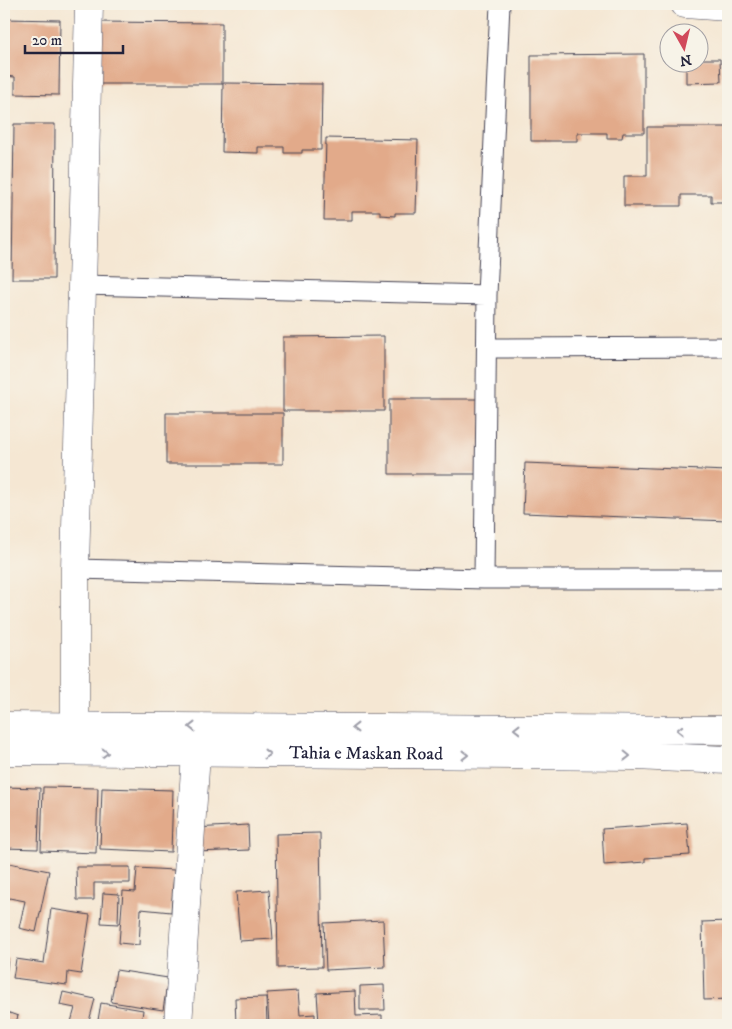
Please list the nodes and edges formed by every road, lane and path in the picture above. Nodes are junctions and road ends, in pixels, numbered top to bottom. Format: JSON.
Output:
{"nodes":[{"id":1,"x":89,"y":4,"type":"edge"},
{"id":2,"x":500,"y":4,"type":"edge"},
{"id":3,"x":685,"y":4,"type":"edge"},
{"id":4,"x":728,"y":6,"type":"edge"},
{"id":5,"x":82,"y":286,"type":"junction"},
{"id":6,"x":487,"y":295,"type":"junction"},
{"id":7,"x":728,"y":347,"type":"edge"},
{"id":8,"x":487,"y":348,"type":"junction"},
{"id":9,"x":75,"y":569,"type":"junction"},
{"id":10,"x":484,"y":579,"type":"junction"},
{"id":11,"x":728,"y":579,"type":"edge"},
{"id":12,"x":4,"y":726,"type":"edge"},
{"id":13,"x":728,"y":730,"type":"edge"},
{"id":14,"x":75,"y":739,"type":"junction"},
{"id":15,"x":4,"y":751,"type":"edge"},
{"id":16,"x":196,"y":754,"type":"junction"},
{"id":17,"x":728,"y":760,"type":"edge"},
{"id":18,"x":178,"y":1025,"type":"edge"}],
"edges":[{"from":1,"to":5,"type":"main road"},
{"from":2,"to":6,"type":"lane"},
{"from":3,"to":4,"type":"main road"},
{"from":5,"to":6,"type":"lane"},
{"from":5,"to":9,"type":"main road"},
{"from":6,"to":8,"type":"lane"},
{"from":7,"to":8,"type":"lane"},
{"from":8,"to":10,"type":"lane"},
{"from":9,"to":10,"type":"lane"},
{"from":9,"to":14,"type":"main road"},
{"from":10,"to":11,"type":"lane"},
{"from":12,"to":14,"type":"main road","name":"Tahia e Maskan Road"},
{"from":13,"to":14,"type":"main road","name":"Tahia e Maskan Road","one_way":true},
{"from":14,"to":15,"type":"main road","name":"Tahia e Maskan Road"},
{"from":14,"to":16,"type":"main road","name":"Tahia e Maskan Road","one_way":true},
{"from":16,"to":17,"type":"main road","name":"Tahia e Maskan Road","one_way":true},
{"from":16,"to":18,"type":"main road"}]}
